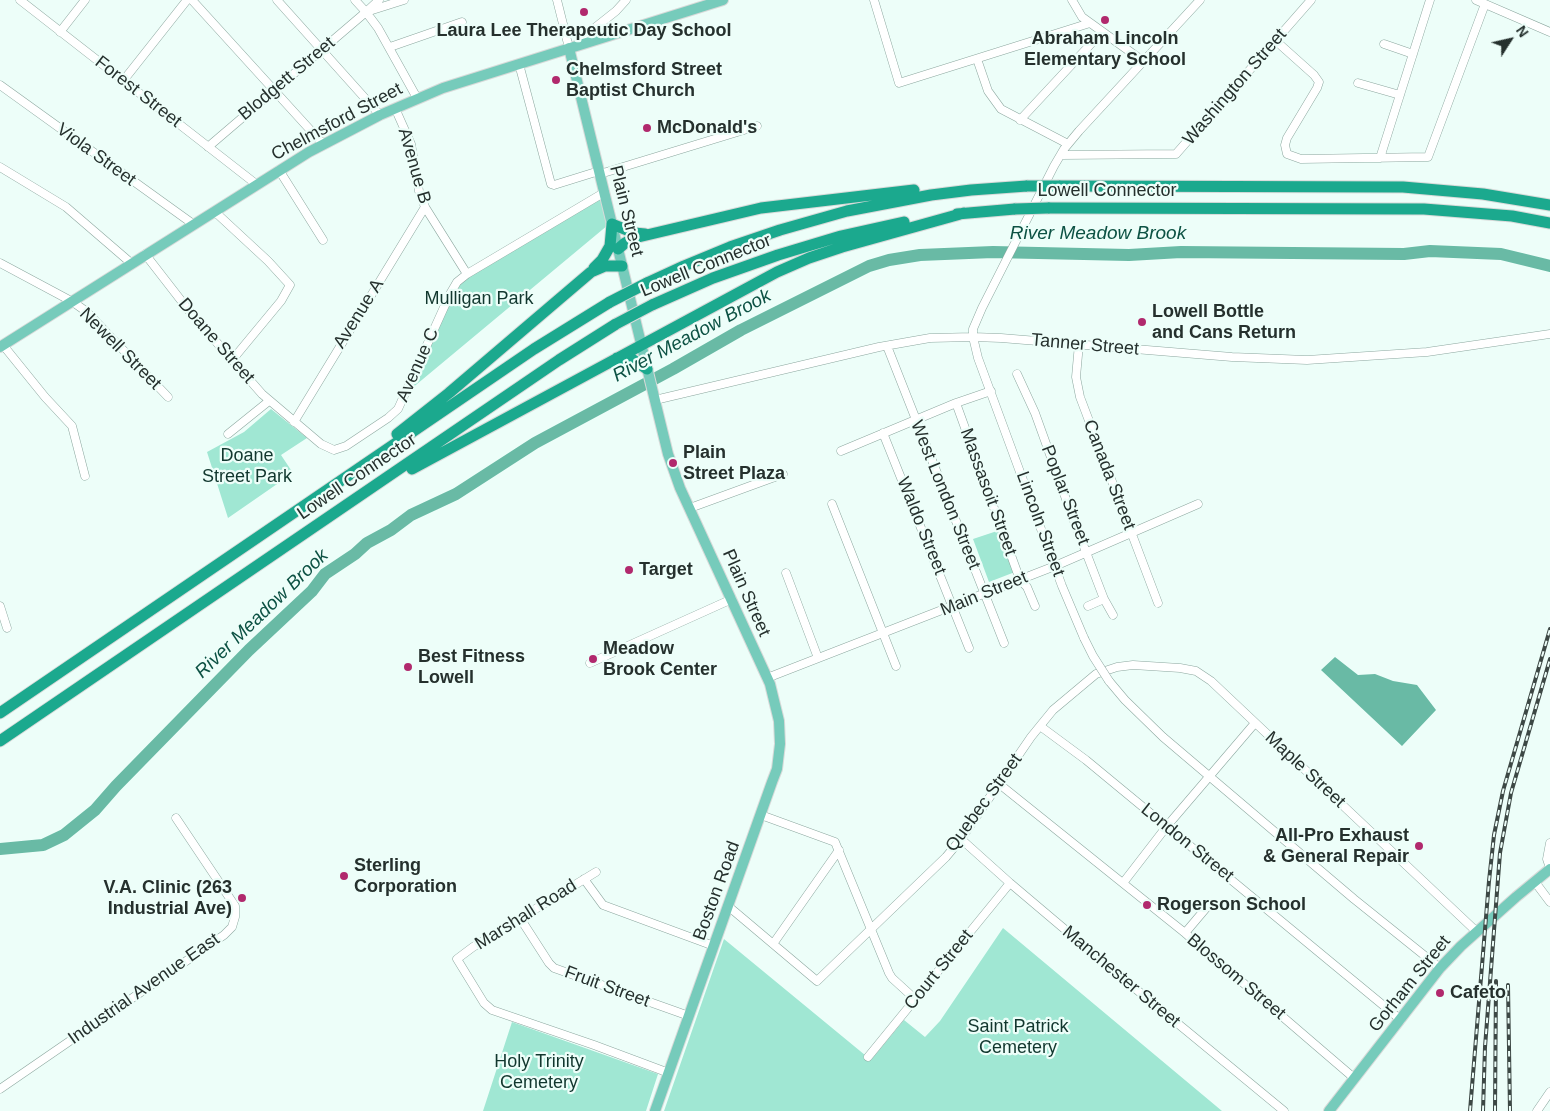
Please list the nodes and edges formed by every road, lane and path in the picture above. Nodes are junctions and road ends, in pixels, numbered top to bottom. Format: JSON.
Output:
{"nodes":[{"id":1,"x":20,"y":0,"type":"edge"},
{"id":2,"x":84,"y":0,"type":"edge"},
{"id":3,"x":187,"y":0,"type":"edge"},
{"id":4,"x":192,"y":0,"type":"edge"},
{"id":5,"x":277,"y":0,"type":"edge"},
{"id":6,"x":355,"y":0,"type":"edge"},
{"id":7,"x":379,"y":0,"type":"edge"},
{"id":8,"x":404,"y":0,"type":"edge"},
{"id":9,"x":557,"y":0,"type":"edge"},
{"id":10,"x":626,"y":0,"type":"edge"},
{"id":11,"x":723,"y":0,"type":"edge"},
{"id":12,"x":874,"y":0,"type":"edge"},
{"id":13,"x":1072,"y":0,"type":"edge"},
{"id":14,"x":1200,"y":0,"type":"edge"},
{"id":15,"x":1311,"y":0,"type":"edge"},
{"id":16,"x":1430,"y":0,"type":"edge"},
{"id":17,"x":1476,"y":0,"type":"edge"},
{"id":18,"x":1485,"y":4,"type":"junction"},
{"id":19,"x":366,"y":12,"type":"junction"},
{"id":20,"x":462,"y":22,"type":"dead end"},
{"id":21,"x":1090,"y":23,"type":"junction"},
{"id":22,"x":60,"y":32,"type":"junction"},
{"id":23,"x":1102,"y":32,"type":"junction"},
{"id":24,"x":1550,"y":32,"type":"edge"},
{"id":25,"x":1276,"y":41,"type":"junction"},
{"id":26,"x":1384,"y":44,"type":"dead end"},
{"id":27,"x":572,"y":47,"type":"junction"},
{"id":28,"x":390,"y":48,"type":"junction"},
{"id":29,"x":322,"y":50,"type":"junction"},
{"id":30,"x":1413,"y":54,"type":"junction"},
{"id":31,"x":978,"y":59,"type":"junction"},
{"id":32,"x":1143,"y":61,"type":"junction"},
{"id":33,"x":519,"y":64,"type":"junction"},
{"id":34,"x":123,"y":81,"type":"junction"},
{"id":35,"x":1358,"y":83,"type":"dead end"},
{"id":36,"x":0,"y":86,"type":"edge"},
{"id":37,"x":274,"y":90,"type":"junction"},
{"id":38,"x":1400,"y":95,"type":"junction"},
{"id":39,"x":417,"y":98,"type":"junction"},
{"id":40,"x":395,"y":108,"type":"junction"},
{"id":41,"x":380,"y":115,"type":"junction"},
{"id":42,"x":1020,"y":120,"type":"junction"},
{"id":43,"x":757,"y":126,"type":"dead end"},
{"id":44,"x":323,"y":144,"type":"junction"},
{"id":45,"x":1068,"y":144,"type":"junction"},
{"id":46,"x":208,"y":147,"type":"junction"},
{"id":47,"x":1060,"y":155,"type":"junction"},
{"id":48,"x":1380,"y":158,"type":"junction"},
{"id":49,"x":0,"y":166,"type":"edge"},
{"id":50,"x":279,"y":170,"type":"junction"},
{"id":51,"x":600,"y":172,"type":"junction"},
{"id":52,"x":256,"y":184,"type":"junction"},
{"id":53,"x":990,"y":188,"type":"junction"},
{"id":54,"x":605,"y":192,"type":"junction"},
{"id":55,"x":1550,"y":205,"type":"edge"},
{"id":56,"x":425,"y":207,"type":"junction"},
{"id":57,"x":214,"y":210,"type":"junction"},
{"id":58,"x":964,"y":213,"type":"junction"},
{"id":59,"x":1550,"y":223,"type":"edge"},
{"id":60,"x":193,"y":224,"type":"junction"},
{"id":61,"x":612,"y":224,"type":"junction"},
{"id":62,"x":649,"y":234,"type":"junction"},
{"id":63,"x":323,"y":240,"type":"dead end"},
{"id":64,"x":618,"y":249,"type":"junction"},
{"id":65,"x":145,"y":254,"type":"junction"},
{"id":66,"x":0,"y":263,"type":"edge"},
{"id":67,"x":131,"y":263,"type":"junction"},
{"id":68,"x":622,"y":266,"type":"junction"},
{"id":69,"x":591,"y":272,"type":"junction"},
{"id":70,"x":467,"y":274,"type":"junction"},
{"id":71,"x":73,"y":302,"type":"junction"},
{"id":72,"x":1550,"y":334,"type":"edge"},
{"id":73,"x":973,"y":337,"type":"junction"},
{"id":74,"x":642,"y":344,"type":"junction"},
{"id":75,"x":1078,"y":344,"type":"junction"},
{"id":76,"x":2,"y":346,"type":"edge"},
{"id":77,"x":888,"y":346,"type":"junction"},
{"id":78,"x":233,"y":359,"type":"junction"},
{"id":79,"x":616,"y":359,"type":"junction"},
{"id":80,"x":647,"y":369,"type":"junction"},
{"id":81,"x":1017,"y":374,"type":"dead end"},
{"id":82,"x":990,"y":391,"type":"junction"},
{"id":83,"x":654,"y":395,"type":"junction"},
{"id":84,"x":168,"y":397,"type":"dead end"},
{"id":85,"x":269,"y":400,"type":"junction"},
{"id":86,"x":956,"y":403,"type":"junction"},
{"id":87,"x":916,"y":420,"type":"junction"},
{"id":88,"x":294,"y":422,"type":"junction"},
{"id":89,"x":883,"y":433,"type":"junction"},
{"id":90,"x":228,"y":434,"type":"dead end"},
{"id":91,"x":840,"y":450,"type":"dead end"},
{"id":92,"x":783,"y":474,"type":"dead end"},
{"id":93,"x":85,"y":476,"type":"dead end"},
{"id":94,"x":346,"y":477,"type":"junction"},
{"id":95,"x":359,"y":497,"type":"junction"},
{"id":96,"x":832,"y":504,"type":"dead end"},
{"id":97,"x":1198,"y":504,"type":"dead end"},
{"id":98,"x":690,"y":508,"type":"junction"},
{"id":99,"x":1132,"y":534,"type":"junction"},
{"id":100,"x":1087,"y":552,"type":"junction"},
{"id":101,"x":1055,"y":566,"type":"junction"},
{"id":102,"x":786,"y":572,"type":"dead end"},
{"id":103,"x":1020,"y":580,"type":"junction"},
{"id":104,"x":984,"y":594,"type":"junction"},
{"id":105,"x":732,"y":600,"type":"junction"},
{"id":106,"x":1104,"y":600,"type":"junction"},
{"id":107,"x":1158,"y":603,"type":"dead end"},
{"id":108,"x":0,"y":606,"type":"edge"},
{"id":109,"x":953,"y":606,"type":"junction"},
{"id":110,"x":1035,"y":606,"type":"dead end"},
{"id":111,"x":1088,"y":606,"type":"dead end"},
{"id":112,"x":1113,"y":616,"type":"dead end"},
{"id":113,"x":7,"y":628,"type":"dead end"},
{"id":114,"x":883,"y":633,"type":"junction"},
{"id":115,"x":1004,"y":643,"type":"dead end"},
{"id":116,"x":969,"y":648,"type":"dead end"},
{"id":117,"x":818,"y":658,"type":"junction"},
{"id":118,"x":590,"y":663,"type":"dead end"},
{"id":119,"x":896,"y":666,"type":"dead end"},
{"id":120,"x":1168,"y":668,"type":"joint"},
{"id":121,"x":767,"y":678,"type":"junction"},
{"id":122,"x":0,"y":713,"type":"edge"},
{"id":123,"x":1254,"y":723,"type":"junction"},
{"id":124,"x":1040,"y":726,"type":"junction"},
{"id":125,"x":0,"y":741,"type":"edge"},
{"id":126,"x":1209,"y":776,"type":"junction"},
{"id":127,"x":998,"y":784,"type":"junction"},
{"id":128,"x":761,"y":815,"type":"junction"},
{"id":129,"x":176,"y":818,"type":"dead end"},
{"id":130,"x":1167,"y":826,"type":"junction"},
{"id":131,"x":961,"y":839,"type":"junction"},
{"id":132,"x":1550,"y":843,"type":"edge"},
{"id":133,"x":839,"y":850,"type":"junction"},
{"id":134,"x":1550,"y":868,"type":"edge"},
{"id":135,"x":596,"y":872,"type":"dead end"},
{"id":136,"x":584,"y":879,"type":"junction"},
{"id":137,"x":1535,"y":882,"type":"junction"},
{"id":138,"x":1123,"y":883,"type":"junction"},
{"id":139,"x":1010,"y":884,"type":"junction"},
{"id":140,"x":1550,"y":902,"type":"edge"},
{"id":141,"x":728,"y":906,"type":"junction"},
{"id":142,"x":1207,"y":907,"type":"dead end"},
{"id":143,"x":520,"y":918,"type":"junction"},
{"id":144,"x":870,"y":928,"type":"junction"},
{"id":145,"x":1477,"y":932,"type":"junction"},
{"id":146,"x":1185,"y":934,"type":"junction"},
{"id":147,"x":773,"y":944,"type":"junction"},
{"id":148,"x":714,"y":946,"type":"junction"},
{"id":149,"x":1440,"y":968,"type":"junction"},
{"id":150,"x":915,"y":999,"type":"junction"},
{"id":151,"x":689,"y":1016,"type":"junction"},
{"id":152,"x":1401,"y":1020,"type":"junction"},
{"id":153,"x":868,"y":1057,"type":"dead end"},
{"id":154,"x":669,"y":1073,"type":"junction"},
{"id":155,"x":1354,"y":1078,"type":"junction"},
{"id":156,"x":0,"y":1088,"type":"edge"},
{"id":157,"x":1550,"y":1092,"type":"edge"},
{"id":158,"x":655,"y":1111,"type":"edge"},
{"id":159,"x":1284,"y":1111,"type":"edge"},
{"id":160,"x":1329,"y":1111,"type":"edge"},
{"id":161,"x":1537,"y":1111,"type":"edge"}],
"edges":[{"from":1,"to":22,"type":"street","name":"Forest Street"},
{"from":2,"to":22,"type":"street"},
{"from":3,"to":34,"type":"street"},
{"from":4,"to":37,"type":"street"},
{"from":5,"to":29,"type":"street"},
{"from":6,"to":19,"type":"street"},
{"from":7,"to":19,"type":"street","name":"Blodgett Street"},
{"from":8,"to":19,"type":"street"},
{"from":9,"to":27,"type":"street","name":"Plain Street"},
{"from":10,"to":27,"type":"street"},
{"from":11,"to":27,"type":"main road","name":"Chelmsford Street"},
{"from":12,"to":31,"type":"street"},
{"from":13,"to":21,"type":"street"},
{"from":14,"to":32,"type":"street"},
{"from":15,"to":25,"type":"street","name":"Washington Street"},
{"from":16,"to":30,"type":"street"},
{"from":17,"to":18,"type":"street"},
{"from":18,"to":24,"type":"street"},
{"from":18,"to":48,"type":"street"},
{"from":19,"to":28,"type":"street"},
{"from":19,"to":29,"type":"street","name":"Blodgett Street"},
{"from":20,"to":28,"type":"street"},
{"from":21,"to":23,"type":"street"},
{"from":21,"to":31,"type":"street"},
{"from":22,"to":34,"type":"street","name":"Forest Street"},
{"from":23,"to":32,"type":"street"},
{"from":23,"to":42,"type":"street"},
{"from":25,"to":47,"type":"street","name":"Washington Street"},
{"from":25,"to":48,"type":"street"},
{"from":26,"to":30,"type":"street"},
{"from":27,"to":33,"type":"main road","name":"Chelmsford Street"},
{"from":27,"to":51,"type":"main road","name":"Plain Street"},
{"from":28,"to":39,"type":"street"},
{"from":29,"to":37,"type":"street","name":"Blodgett Street"},
{"from":29,"to":41,"type":"street"},
{"from":30,"to":38,"type":"street"},
{"from":31,"to":42,"type":"street"},
{"from":32,"to":45,"type":"street"},
{"from":33,"to":39,"type":"main road","name":"Chelmsford Street"},
{"from":33,"to":51,"type":"street"},
{"from":34,"to":46,"type":"street","name":"Forest Street"},
{"from":35,"to":38,"type":"street"},
{"from":36,"to":60,"type":"street","name":"Viola Street"},
{"from":37,"to":44,"type":"street"},
{"from":37,"to":46,"type":"street","name":"Blodgett Street"},
{"from":38,"to":48,"type":"street"},
{"from":39,"to":40,"type":"main road","name":"Chelmsford Street"},
{"from":40,"to":41,"type":"main road","name":"Chelmsford Street"},
{"from":40,"to":56,"type":"street","name":"Avenue B"},
{"from":41,"to":44,"type":"main road","name":"Chelmsford Street"},
{"from":42,"to":45,"type":"street"},
{"from":43,"to":51,"type":"street"},
{"from":44,"to":50,"type":"main road","name":"Chelmsford Street"},
{"from":45,"to":47,"type":"street"},
{"from":46,"to":52,"type":"street","name":"Forest Street"},
{"from":47,"to":73,"type":"street"},
{"from":49,"to":67,"type":"street"},
{"from":50,"to":52,"type":"main road","name":"Chelmsford Street"},
{"from":50,"to":63,"type":"street"},
{"from":51,"to":54,"type":"main road","name":"Plain Street"},
{"from":52,"to":57,"type":"main road","name":"Chelmsford Street"},
{"from":53,"to":55,"type":"highway","name":"Lowell Connector","bridge":true},
{"from":53,"to":62,"type":"highway"},
{"from":53,"to":94,"type":"highway","name":"Lowell Connector","bridge":true},
{"from":54,"to":61,"type":"main road","name":"Plain Street"},
{"from":54,"to":70,"type":"street","name":"Avenue C"},
{"from":56,"to":70,"type":"street","name":"Avenue B"},
{"from":56,"to":88,"type":"street","name":"Avenue A"},
{"from":57,"to":60,"type":"main road","name":"Chelmsford Street"},
{"from":57,"to":78,"type":"street"},
{"from":58,"to":59,"type":"highway","name":"Lowell Connector","bridge":true},
{"from":58,"to":74,"type":"highway"},
{"from":58,"to":95,"type":"highway","name":"Lowell Connector","bridge":true},
{"from":60,"to":65,"type":"main road","name":"Chelmsford Street"},
{"from":61,"to":62,"type":"highway"},
{"from":61,"to":64,"type":"main road","name":"Plain Street"},
{"from":61,"to":69,"type":"highway"},
{"from":62,"to":64,"type":"highway"},
{"from":64,"to":68,"type":"main road","name":"Plain Street"},
{"from":65,"to":67,"type":"main road","name":"Chelmsford Street"},
{"from":65,"to":78,"type":"street","name":"Doane Street"},
{"from":66,"to":71,"type":"street","name":"Newell Street"},
{"from":67,"to":71,"type":"main road","name":"Chelmsford Street"},
{"from":68,"to":69,"type":"highway"},
{"from":68,"to":74,"type":"main road","name":"Plain Street"},
{"from":69,"to":94,"type":"highway"},
{"from":70,"to":88,"type":"street","name":"Avenue C"},
{"from":71,"to":76,"type":"main road","name":"Chelmsford Street"},
{"from":71,"to":84,"type":"street","name":"Newell Street"},
{"from":72,"to":75,"type":"street","name":"Tanner Street"},
{"from":73,"to":75,"type":"street","name":"Tanner Street"},
{"from":73,"to":77,"type":"street","name":"Tanner Street"},
{"from":73,"to":82,"type":"street","name":"Lincoln Street"},
{"from":74,"to":79,"type":"highway"},
{"from":74,"to":80,"type":"main road","name":"Plain Street"},
{"from":75,"to":99,"type":"street","name":"Canada Street"},
{"from":76,"to":93,"type":"street"},
{"from":77,"to":83,"type":"street","name":"Tanner Street"},
{"from":77,"to":87,"type":"street","name":"West London Street"},
{"from":78,"to":85,"type":"street","name":"Doane Street"},
{"from":79,"to":80,"type":"highway"},
{"from":79,"to":95,"type":"highway"},
{"from":80,"to":83,"type":"main road","name":"Plain Street"},
{"from":81,"to":100,"type":"street","name":"Poplar Street"},
{"from":82,"to":86,"type":"street"},
{"from":82,"to":101,"type":"street","name":"Lincoln Street"},
{"from":83,"to":98,"type":"main road","name":"Plain Street"},
{"from":85,"to":88,"type":"street","name":"Doane Street"},
{"from":85,"to":90,"type":"street"},
{"from":86,"to":87,"type":"street"},
{"from":86,"to":103,"type":"street","name":"Massasoit Street"},
{"from":87,"to":89,"type":"street"},
{"from":87,"to":104,"type":"street","name":"West London Street"},
{"from":89,"to":91,"type":"street"},
{"from":89,"to":109,"type":"street","name":"Waldo Street"},
{"from":92,"to":98,"type":"street"},
{"from":94,"to":122,"type":"highway","name":"Lowell Connector"},
{"from":95,"to":125,"type":"highway","name":"Lowell Connector"},
{"from":96,"to":114,"type":"street"},
{"from":97,"to":99,"type":"street","name":"Main Street"},
{"from":98,"to":105,"type":"main road","name":"Plain Street"},
{"from":99,"to":100,"type":"street","name":"Main Street"},
{"from":99,"to":107,"type":"street","name":"Canada Street"},
{"from":100,"to":101,"type":"street","name":"Main Street"},
{"from":100,"to":106,"type":"street","name":"Poplar Street"},
{"from":101,"to":103,"type":"street","name":"Main Street"},
{"from":101,"to":126,"type":"street","name":"Lincoln Street","bridge":true},
{"from":102,"to":117,"type":"street"},
{"from":103,"to":104,"type":"street","name":"Main Street"},
{"from":103,"to":110,"type":"street","name":"Massasoit Street"},
{"from":104,"to":109,"type":"street","name":"Main Street"},
{"from":104,"to":115,"type":"street","name":"West London Street"},
{"from":105,"to":118,"type":"street"},
{"from":105,"to":121,"type":"main road","name":"Plain Street"},
{"from":106,"to":111,"type":"street"},
{"from":106,"to":112,"type":"street","name":"Poplar Street"},
{"from":108,"to":113,"type":"street"},
{"from":109,"to":114,"type":"street","name":"Main Street"},
{"from":109,"to":116,"type":"street","name":"Waldo Street"},
{"from":114,"to":117,"type":"street","name":"Main Street"},
{"from":114,"to":119,"type":"street"},
{"from":117,"to":121,"type":"street","name":"Main Street"},
{"from":120,"to":123,"type":"street","name":"Maple Street"},
{"from":120,"to":124,"type":"street","name":"Quebec Street"},
{"from":121,"to":128,"type":"main road","name":"Boston Road"},
{"from":123,"to":126,"type":"street"},
{"from":123,"to":145,"type":"street","name":"Maple Street"},
{"from":124,"to":127,"type":"street","name":"Quebec Street"},
{"from":124,"to":130,"type":"street","name":"London Street"},
{"from":126,"to":130,"type":"street"},
{"from":126,"to":149,"type":"street","name":"Lincoln Street"},
{"from":127,"to":131,"type":"street","name":"Quebec Street"},
{"from":127,"to":138,"type":"street","name":"Blossom Street"},
{"from":128,"to":133,"type":"street"},
{"from":128,"to":141,"type":"main road","name":"Boston Road"},
{"from":129,"to":156,"type":"street","name":"Industrial Avenue East"},
{"from":130,"to":138,"type":"street"},
{"from":130,"to":152,"type":"street","name":"London Street"},
{"from":131,"to":139,"type":"street","name":"Manchester Street"},
{"from":131,"to":144,"type":"street","name":"Quebec Street"},
{"from":132,"to":134,"type":"street"},
{"from":133,"to":144,"type":"street"},
{"from":133,"to":147,"type":"street"},
{"from":134,"to":137,"type":"main road","name":"Gorham Street"},
{"from":135,"to":136,"type":"street","name":"Marshall Road"},
{"from":136,"to":143,"type":"street","name":"Marshall Road"},
{"from":136,"to":148,"type":"street"},
{"from":137,"to":140,"type":"street"},
{"from":137,"to":145,"type":"main road","name":"Gorham Street"},
{"from":138,"to":146,"type":"street","name":"Blossom Street"},
{"from":139,"to":150,"type":"street","name":"Court Street"},
{"from":139,"to":159,"type":"street","name":"Manchester Street"},
{"from":141,"to":147,"type":"street"},
{"from":141,"to":148,"type":"main road","name":"Boston Road"},
{"from":142,"to":146,"type":"street"},
{"from":143,"to":151,"type":"street","name":"Fruit Street"},
{"from":143,"to":154,"type":"street","name":"Marshall Road"},
{"from":144,"to":147,"type":"street","name":"Quebec Street"},
{"from":144,"to":150,"type":"street"},
{"from":145,"to":149,"type":"main road","name":"Gorham Street"},
{"from":146,"to":155,"type":"street","name":"Blossom Street"},
{"from":148,"to":151,"type":"main road","name":"Boston Road"},
{"from":149,"to":152,"type":"main road","name":"Gorham Street"},
{"from":150,"to":153,"type":"street","name":"Court Street"},
{"from":151,"to":154,"type":"main road","name":"Boston Road"},
{"from":152,"to":155,"type":"main road","name":"Gorham Street"},
{"from":154,"to":158,"type":"main road","name":"Boston Road"},
{"from":155,"to":160,"type":"main road","name":"Gorham Street"},
{"from":157,"to":161,"type":"street"}]}
